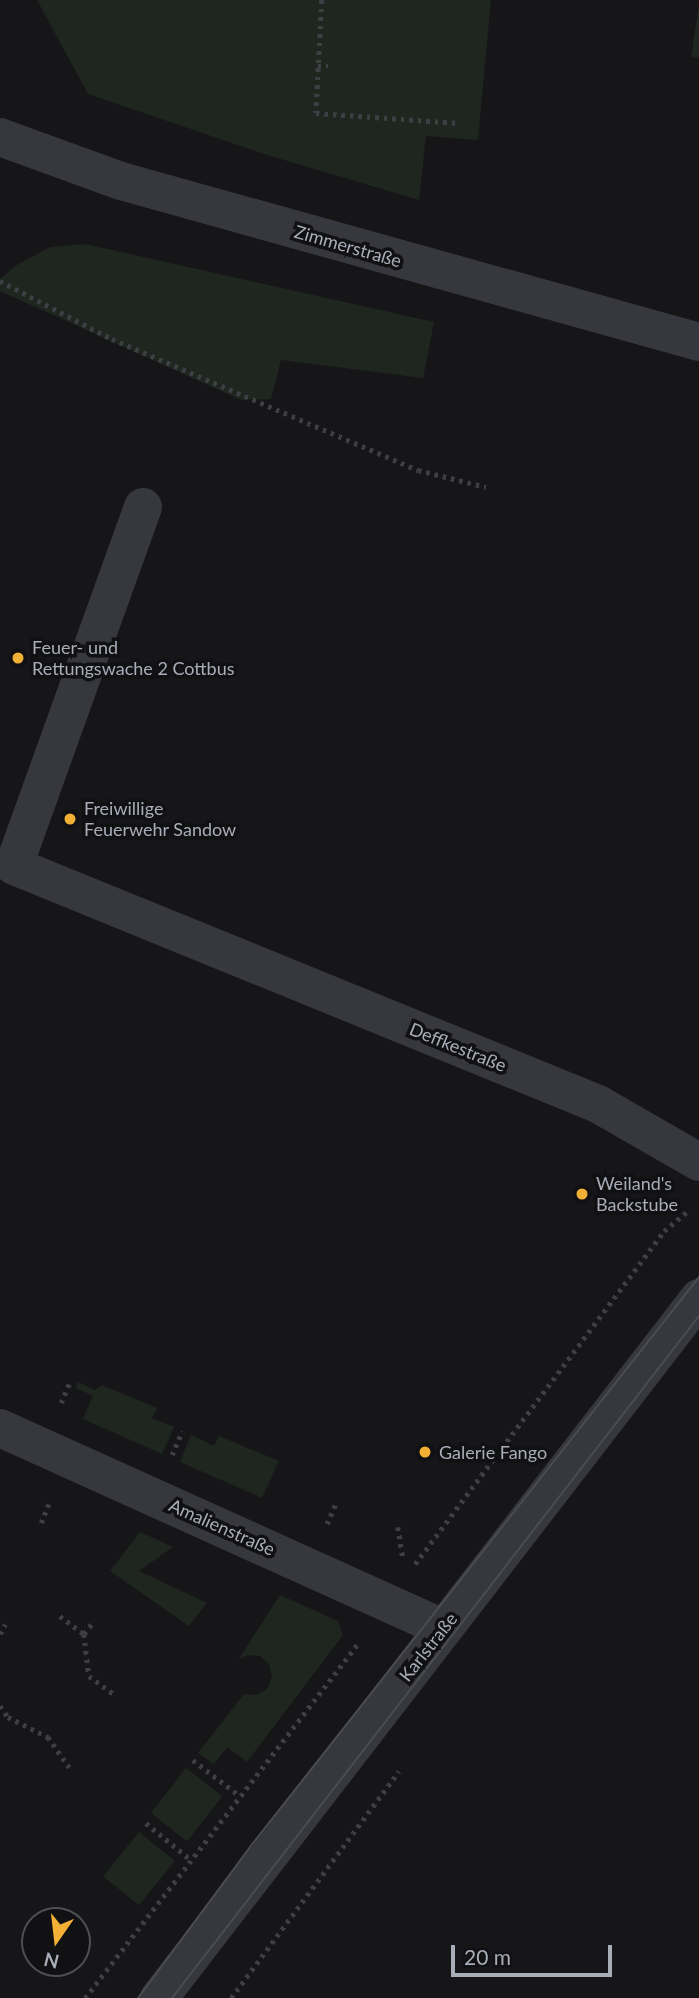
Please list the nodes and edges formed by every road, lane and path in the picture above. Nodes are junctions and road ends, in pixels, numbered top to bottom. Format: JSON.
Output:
{"nodes":[{"id":1,"x":322,"y":0,"type":"edge"},
{"id":2,"x":318,"y":66,"type":"junction"},
{"id":3,"x":328,"y":66,"type":"dead end"},
{"id":4,"x":459,"y":123,"type":"dead end"},
{"id":5,"x":0,"y":137,"type":"edge"},
{"id":6,"x":0,"y":281,"type":"edge"},
{"id":7,"x":699,"y":342,"type":"edge"},
{"id":8,"x":486,"y":487,"type":"dead end"},
{"id":9,"x":143,"y":507,"type":"dead end"},
{"id":10,"x":699,"y":1162,"type":"edge"},
{"id":11,"x":699,"y":1202,"type":"edge"},
{"id":12,"x":699,"y":1298,"type":"edge"},
{"id":13,"x":71,"y":1380,"type":"dead end"},
{"id":14,"x":58,"y":1409,"type":"dead end"},
{"id":15,"x":0,"y":1428,"type":"edge"},
{"id":16,"x":182,"y":1431,"type":"dead end"},
{"id":17,"x":166,"y":1469,"type":"dead end"},
{"id":18,"x":45,"y":1512,"type":"dead end"},
{"id":19,"x":41,"y":1523,"type":"dead end"},
{"id":20,"x":398,"y":1527,"type":"dead end"},
{"id":21,"x":404,"y":1563,"type":"dead end"},
{"id":22,"x":406,"y":1576,"type":"dead end"},
{"id":23,"x":60,"y":1616,"type":"dead end"},
{"id":24,"x":93,"y":1622,"type":"dead end"},
{"id":25,"x":5,"y":1624,"type":"dead end"},
{"id":26,"x":443,"y":1628,"type":"junction"},
{"id":27,"x":0,"y":1634,"type":"edge"},
{"id":28,"x":83,"y":1634,"type":"junction"},
{"id":29,"x":361,"y":1639,"type":"dead end"},
{"id":30,"x":115,"y":1695,"type":"dead end"},
{"id":31,"x":0,"y":1706,"type":"edge"},
{"id":32,"x":193,"y":1760,"type":"dead end"},
{"id":33,"x":69,"y":1768,"type":"dead end"},
{"id":34,"x":240,"y":1796,"type":"junction"},
{"id":35,"x":145,"y":1824,"type":"dead end"},
{"id":36,"x":191,"y":1860,"type":"junction"},
{"id":37,"x":85,"y":1998,"type":"edge"},
{"id":38,"x":159,"y":1998,"type":"edge"}],
"edges":[{"from":1,"to":2,"type":"path"},
{"from":2,"to":3,"type":"path"},
{"from":2,"to":4,"type":"path"},
{"from":5,"to":7,"type":"street","name":"Zimmerstraße"},
{"from":6,"to":8,"type":"path"},
{"from":9,"to":10,"type":"street","name":"Deffkestraße"},
{"from":11,"to":22,"type":"path"},
{"from":12,"to":26,"type":"street","name":"Karlstraße"},
{"from":13,"to":14,"type":"path"},
{"from":15,"to":26,"type":"street","name":"Amalienstraße"},
{"from":16,"to":17,"type":"path"},
{"from":18,"to":19,"type":"path"},
{"from":20,"to":21,"type":"path"},
{"from":23,"to":28,"type":"path"},
{"from":24,"to":28,"type":"path"},
{"from":25,"to":27,"type":"path"},
{"from":26,"to":38,"type":"street","name":"Karlstraße"},
{"from":28,"to":30,"type":"path"},
{"from":29,"to":34,"type":"path"},
{"from":31,"to":33,"type":"path"},
{"from":32,"to":34,"type":"path"},
{"from":34,"to":36,"type":"path"},
{"from":35,"to":36,"type":"path"},
{"from":36,"to":37,"type":"path"}]}
